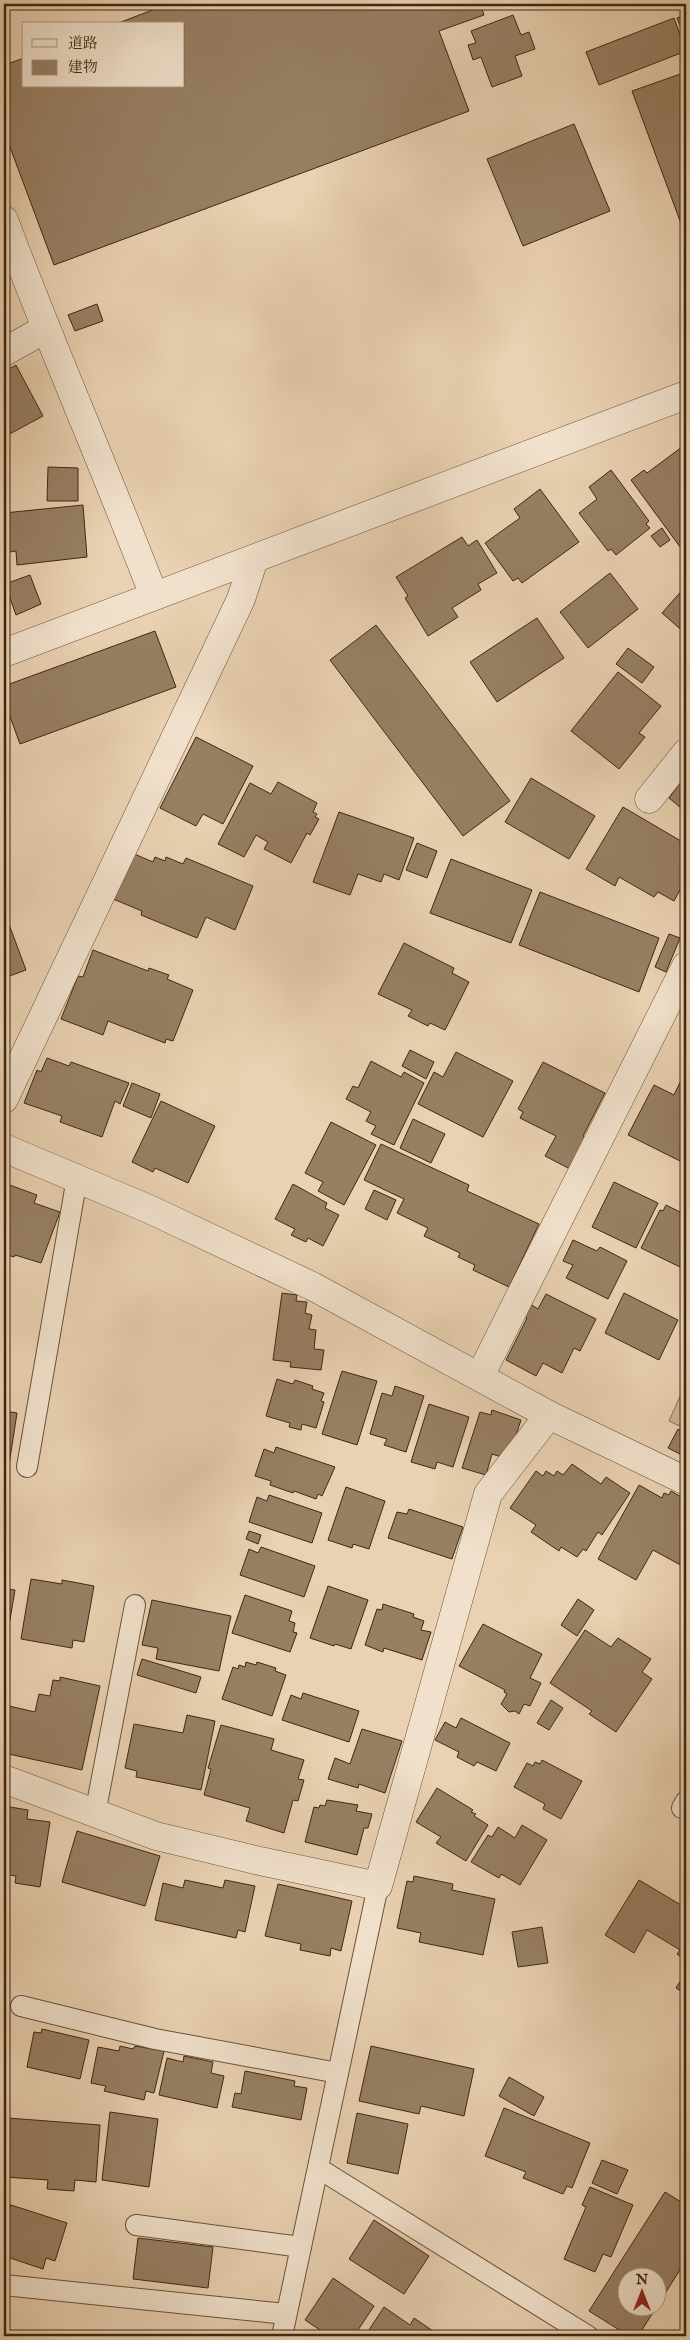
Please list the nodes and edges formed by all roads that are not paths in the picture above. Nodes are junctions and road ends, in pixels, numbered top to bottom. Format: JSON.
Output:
{"nodes":[{"id":1,"x":4,"y":220,"type":"edge"},
{"id":2,"x":45,"y":329,"type":"junction"},
{"id":3,"x":4,"y":352,"type":"edge"},
{"id":4,"x":686,"y":395,"type":"edge"},
{"id":5,"x":254,"y":559,"type":"junction"},
{"id":6,"x":154,"y":596,"type":"junction"},
{"id":7,"x":4,"y":653,"type":"edge"},
{"id":8,"x":686,"y":753,"type":"edge"},
{"id":9,"x":650,"y":799,"type":"dead end"},
{"id":10,"x":686,"y":966,"type":"edge"},
{"id":11,"x":4,"y":1099,"type":"edge"},
{"id":12,"x":4,"y":1148,"type":"edge"},
{"id":13,"x":77,"y":1178,"type":"junction"},
{"id":14,"x":480,"y":1376,"type":"junction"},
{"id":15,"x":549,"y":1415,"type":"junction"},
{"id":16,"x":27,"y":1467,"type":"dead end"},
{"id":17,"x":686,"y":1481,"type":"edge"},
{"id":18,"x":135,"y":1605,"type":"dead end"},
{"id":19,"x":4,"y":1779,"type":"edge"},
{"id":20,"x":95,"y":1814,"type":"junction"},
{"id":21,"x":378,"y":1886,"type":"junction"},
{"id":22,"x":21,"y":2006,"type":"dead end"},
{"id":23,"x":338,"y":2073,"type":"junction"},
{"id":24,"x":318,"y":2168,"type":"junction"},
{"id":25,"x":136,"y":2225,"type":"dead end"},
{"id":26,"x":301,"y":2247,"type":"junction"},
{"id":27,"x":4,"y":2285,"type":"edge"},
{"id":28,"x":286,"y":2314,"type":"junction"},
{"id":29,"x":282,"y":2336,"type":"edge"},
{"id":30,"x":588,"y":2336,"type":"edge"}],
"edges":[{"from":1,"to":2,"type":"street"},
{"from":2,"to":3,"type":"street"},
{"from":2,"to":6,"type":"street"},
{"from":4,"to":5,"type":"street"},
{"from":5,"to":6,"type":"street"},
{"from":5,"to":11,"type":"street"},
{"from":6,"to":7,"type":"street"},
{"from":8,"to":9,"type":"street"},
{"from":10,"to":14,"type":"street"},
{"from":12,"to":13,"type":"street"},
{"from":13,"to":14,"type":"street"},
{"from":13,"to":16,"type":"lane"},
{"from":14,"to":15,"type":"street"},
{"from":15,"to":17,"type":"street"},
{"from":15,"to":21,"type":"street"},
{"from":18,"to":20,"type":"lane"},
{"from":19,"to":20,"type":"street"},
{"from":20,"to":21,"type":"street"},
{"from":21,"to":23,"type":"lane"},
{"from":22,"to":23,"type":"lane"},
{"from":23,"to":24,"type":"lane"},
{"from":24,"to":26,"type":"lane"},
{"from":24,"to":30,"type":"lane"},
{"from":25,"to":26,"type":"lane"},
{"from":26,"to":28,"type":"lane"},
{"from":27,"to":28,"type":"lane"},
{"from":28,"to":29,"type":"lane"}]}
